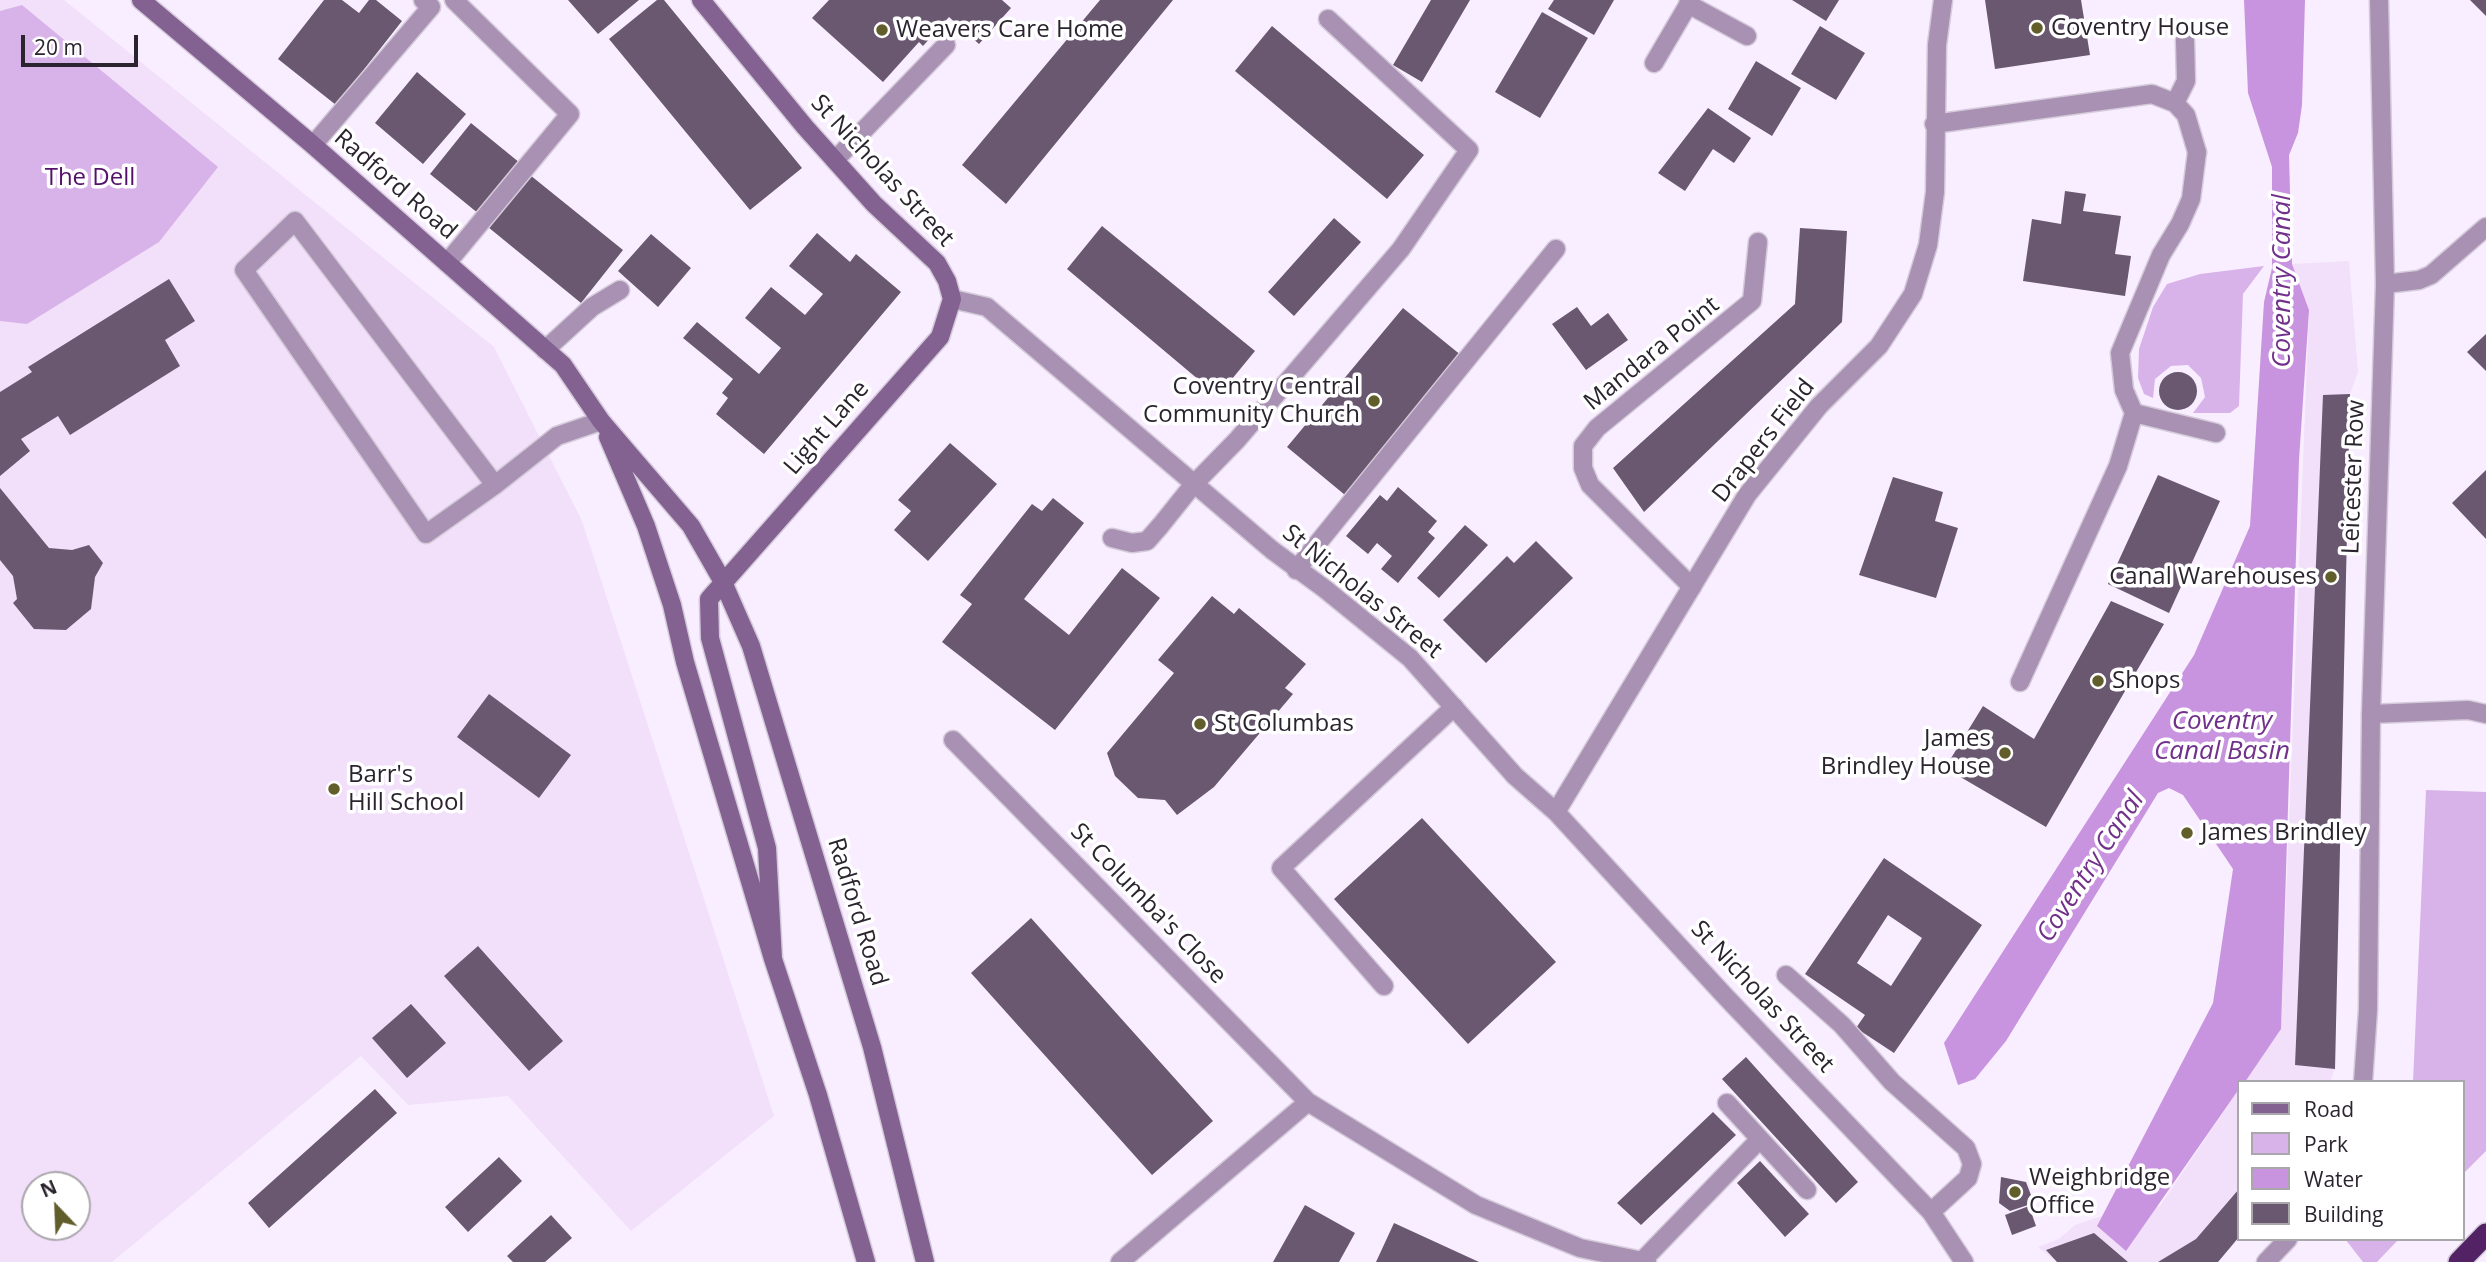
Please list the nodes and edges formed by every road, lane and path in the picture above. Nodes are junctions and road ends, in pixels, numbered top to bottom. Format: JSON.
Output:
{"nodes":[{"id":1,"x":141,"y":0,"type":"edge"},
{"id":2,"x":423,"y":0,"type":"edge"},
{"id":3,"x":454,"y":0,"type":"edge"},
{"id":4,"x":701,"y":0,"type":"edge"},
{"id":5,"x":1943,"y":0,"type":"edge"},
{"id":6,"x":2379,"y":0,"type":"edge"},
{"id":7,"x":1689,"y":2,"type":"edge"},
{"id":8,"x":1328,"y":19,"type":"dead end"},
{"id":9,"x":1746,"y":36,"type":"dead end"},
{"id":10,"x":2185,"y":40,"type":"dead end"},
{"id":11,"x":946,"y":45,"type":"dead end"},
{"id":12,"x":1654,"y":63,"type":"dead end"},
{"id":13,"x":2175,"y":103,"type":"junction"},
{"id":14,"x":1934,"y":124,"type":"junction"},
{"id":15,"x":313,"y":145,"type":"junction"},
{"id":16,"x":835,"y":160,"type":"junction"},
{"id":17,"x":2486,"y":227,"type":"edge"},
{"id":18,"x":1758,"y":242,"type":"dead end"},
{"id":19,"x":1556,"y":249,"type":"dead end"},
{"id":20,"x":447,"y":263,"type":"junction"},
{"id":21,"x":2385,"y":284,"type":"junction"},
{"id":22,"x":620,"y":290,"type":"dead end"},
{"id":23,"x":952,"y":299,"type":"junction"},
{"id":24,"x":545,"y":349,"type":"junction"},
{"id":25,"x":2134,"y":413,"type":"junction"},
{"id":26,"x":601,"y":421,"type":"junction"},
{"id":27,"x":2216,"y":433,"type":"dead end"},
{"id":28,"x":495,"y":485,"type":"junction"},
{"id":29,"x":1193,"y":485,"type":"junction"},
{"id":30,"x":1112,"y":538,"type":"dead end"},
{"id":31,"x":1296,"y":570,"type":"junction"},
{"id":32,"x":723,"y":582,"type":"junction"},
{"id":33,"x":1692,"y":587,"type":"junction"},
{"id":34,"x":2020,"y":682,"type":"dead end"},
{"id":35,"x":1454,"y":707,"type":"junction"},
{"id":36,"x":2371,"y":714,"type":"junction"},
{"id":37,"x":2486,"y":715,"type":"edge"},
{"id":38,"x":953,"y":740,"type":"dead end"},
{"id":39,"x":1556,"y":812,"type":"junction"},
{"id":40,"x":773,"y":960,"type":"junction"},
{"id":41,"x":1786,"y":975,"type":"dead end"},
{"id":42,"x":1384,"y":986,"type":"dead end"},
{"id":43,"x":2363,"y":1080,"type":"edge"},
{"id":44,"x":1308,"y":1102,"type":"junction"},
{"id":45,"x":1727,"y":1103,"type":"dead end"},
{"id":46,"x":1760,"y":1139,"type":"junction"},
{"id":47,"x":1807,"y":1190,"type":"dead end"},
{"id":48,"x":1931,"y":1212,"type":"junction"},
{"id":49,"x":2486,"y":1234,"type":"edge"},
{"id":50,"x":2286,"y":1241,"type":"edge"},
{"id":51,"x":1644,"y":1261,"type":"edge"},
{"id":52,"x":866,"y":1262,"type":"edge"},
{"id":53,"x":925,"y":1262,"type":"edge"},
{"id":54,"x":1120,"y":1262,"type":"edge"},
{"id":55,"x":1964,"y":1262,"type":"edge"},
{"id":56,"x":2266,"y":1262,"type":"edge"},
{"id":57,"x":2459,"y":1262,"type":"edge"}],
"edges":[{"from":1,"to":15,"type":"main road","name":"Radford Road"},
{"from":2,"to":15,"type":"street"},
{"from":3,"to":20,"type":"street"},
{"from":4,"to":16,"type":"main road","name":"St Nicholas Street"},
{"from":5,"to":14,"type":"street","name":"Drapers Field"},
{"from":6,"to":21,"type":"street","name":"Leicester Row"},
{"from":7,"to":9,"type":"street"},
{"from":7,"to":12,"type":"street"},
{"from":8,"to":29,"type":"street"},
{"from":10,"to":13,"type":"street"},
{"from":11,"to":16,"type":"street"},
{"from":13,"to":14,"type":"street"},
{"from":13,"to":25,"type":"street"},
{"from":14,"to":33,"type":"street","name":"Drapers Field"},
{"from":15,"to":20,"type":"main road","name":"Radford Road"},
{"from":16,"to":23,"type":"main road","name":"St Nicholas Street"},
{"from":17,"to":21,"type":"street"},
{"from":18,"to":33,"type":"street","name":"Mandara Point"},
{"from":19,"to":31,"type":"street"},
{"from":20,"to":24,"type":"main road","name":"Radford Road"},
{"from":21,"to":36,"type":"street","name":"Leicester Row"},
{"from":22,"to":24,"type":"street"},
{"from":23,"to":29,"type":"street","name":"St Nicholas Street"},
{"from":23,"to":32,"type":"main road","name":"Light Lane"},
{"from":24,"to":26,"type":"main road","name":"Radford Road"},
{"from":25,"to":27,"type":"street"},
{"from":25,"to":34,"type":"street"},
{"from":26,"to":28,"type":"street"},
{"from":26,"to":32,"type":"main road","name":"Radford Road"},
{"from":26,"to":40,"type":"main road","name":"Radford Road"},
{"from":28,"to":28,"type":"street"},
{"from":29,"to":30,"type":"street"},
{"from":29,"to":31,"type":"street","name":"St Nicholas Street"},
{"from":31,"to":35,"type":"street","name":"St Nicholas Street"},
{"from":32,"to":40,"type":"main road","name":"Radford Road"},
{"from":32,"to":53,"type":"main road","name":"Radford Road"},
{"from":33,"to":39,"type":"street","name":"Drapers Field"},
{"from":35,"to":39,"type":"street","name":"St Nicholas Street"},
{"from":35,"to":42,"type":"street"},
{"from":36,"to":37,"type":"street"},
{"from":36,"to":43,"type":"street","name":"Leicester Row"},
{"from":38,"to":44,"type":"street","name":"St Columba's Close"},
{"from":39,"to":48,"type":"street","name":"St Nicholas Street"},
{"from":40,"to":52,"type":"main road","name":"Radford Road"},
{"from":41,"to":48,"type":"street"},
{"from":44,"to":51,"type":"street","name":"St Columba's Close"},
{"from":44,"to":54,"type":"street"},
{"from":45,"to":46,"type":"street"},
{"from":46,"to":47,"type":"street"},
{"from":46,"to":51,"type":"street"},
{"from":48,"to":55,"type":"street","name":"St Nicholas Street"},
{"from":49,"to":57,"type":"highway"},
{"from":50,"to":56,"type":"street"}]}
